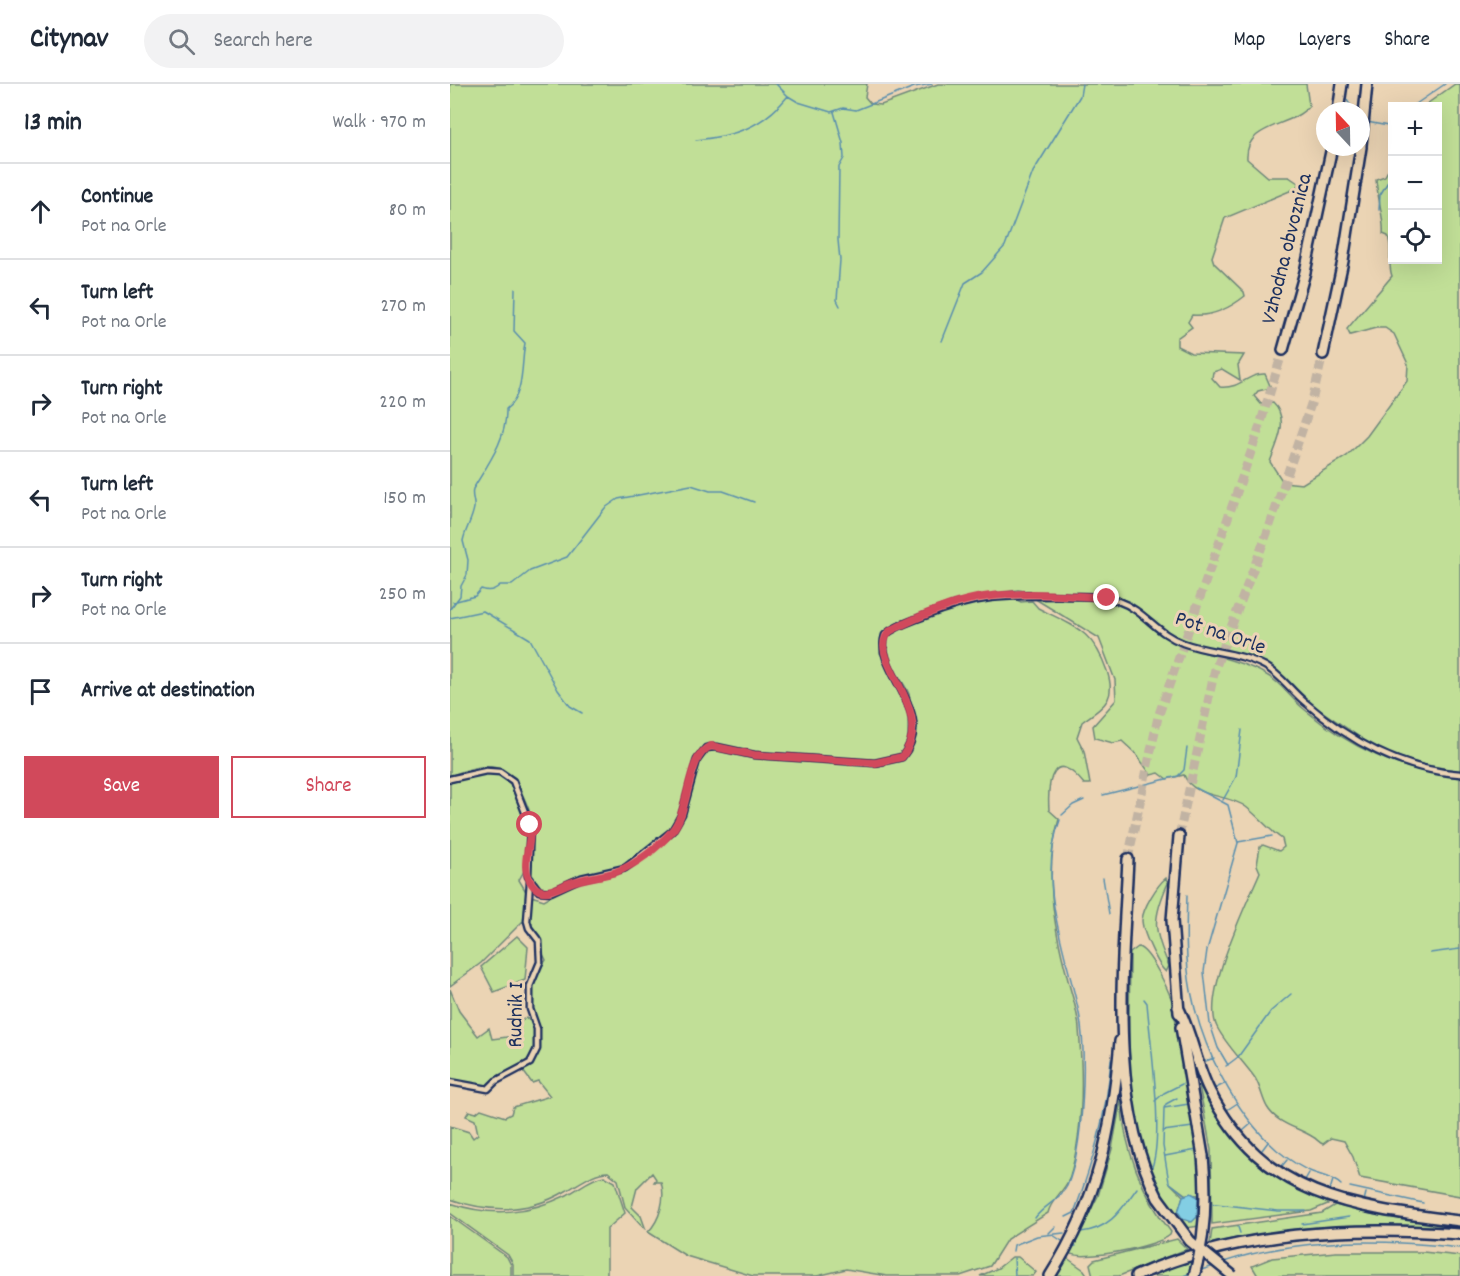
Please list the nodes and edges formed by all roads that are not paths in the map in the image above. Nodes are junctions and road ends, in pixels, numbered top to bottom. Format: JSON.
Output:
{"nodes":[{"id":1,"x":1342,"y":84,"type":"edge"},
{"id":2,"x":1367,"y":84,"type":"edge"},
{"id":3,"x":1339,"y":102,"type":"edge"},
{"id":4,"x":1365,"y":102,"type":"edge"},
{"id":5,"x":1330,"y":156,"type":"edge"},
{"id":6,"x":1360,"y":156,"type":"edge"},
{"id":7,"x":1283,"y":350,"type":"tunnel mouth"},
{"id":8,"x":1323,"y":354,"type":"tunnel mouth"},
{"id":9,"x":1460,"y":774,"type":"edge"},
{"id":10,"x":450,"y":779,"type":"edge"},
{"id":11,"x":1179,"y":836,"type":"tunnel mouth"},
{"id":12,"x":1128,"y":859,"type":"tunnel mouth"},
{"id":13,"x":530,"y":882,"type":"junction"},
{"id":14,"x":1178,"y":1007,"type":"junction"},
{"id":15,"x":1123,"y":1018,"type":"junction"},
{"id":16,"x":450,"y":1082,"type":"edge"},
{"id":17,"x":1460,"y":1221,"type":"edge"},
{"id":18,"x":1460,"y":1234,"type":"edge"},
{"id":19,"x":1050,"y":1276,"type":"edge"},
{"id":20,"x":1136,"y":1276,"type":"edge"},
{"id":21,"x":1194,"y":1276,"type":"edge"},
{"id":22,"x":1233,"y":1276,"type":"edge"}],
"edges":[{"from":1,"to":3,"type":"highway"},
{"from":2,"to":4,"type":"highway"},
{"from":5,"to":7,"type":"highway","name":"Vzhodna obvoznica"},
{"from":6,"to":8,"type":"highway"},
{"from":9,"to":13,"type":"street","name":"Pot na Orle"},
{"from":10,"to":13,"type":"street"},
{"from":11,"to":14,"type":"highway"},
{"from":12,"to":15,"type":"highway"},
{"from":13,"to":16,"type":"street","name":"Rudnik I"},
{"from":14,"to":17,"type":"highway"},
{"from":14,"to":21,"type":"highway","bridge":true},
{"from":15,"to":19,"type":"highway"},
{"from":15,"to":22,"type":"highway","bridge":true},
{"from":18,"to":20,"type":"highway"}]}
